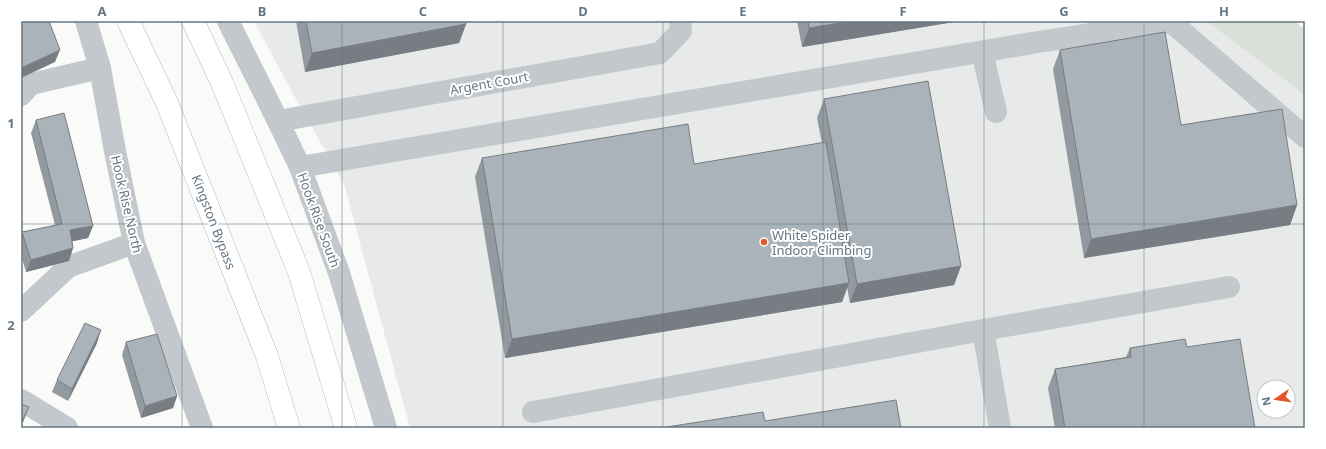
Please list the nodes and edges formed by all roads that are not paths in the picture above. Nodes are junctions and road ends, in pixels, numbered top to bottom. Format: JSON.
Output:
{"nodes":[{"id":1,"x":86,"y":21,"type":"edge"},
{"id":2,"x":128,"y":21,"type":"edge"},
{"id":3,"x":193,"y":21,"type":"edge"},
{"id":4,"x":228,"y":21,"type":"edge"},
{"id":5,"x":680,"y":21,"type":"edge"},
{"id":6,"x":982,"y":52,"type":"junction"},
{"id":7,"x":100,"y":68,"type":"junction"},
{"id":8,"x":21,"y":94,"type":"edge"},
{"id":9,"x":996,"y":112,"type":"dead end"},
{"id":10,"x":278,"y":120,"type":"junction"},
{"id":11,"x":1305,"y":137,"type":"edge"},
{"id":12,"x":300,"y":167,"type":"junction"},
{"id":13,"x":134,"y":243,"type":"junction"},
{"id":14,"x":1229,"y":287,"type":"dead end"},
{"id":15,"x":21,"y":311,"type":"edge"},
{"id":16,"x":983,"y":330,"type":"junction"},
{"id":17,"x":21,"y":400,"type":"edge"},
{"id":18,"x":533,"y":412,"type":"dead end"},
{"id":19,"x":67,"y":428,"type":"edge"},
{"id":20,"x":202,"y":428,"type":"edge"},
{"id":21,"x":289,"y":428,"type":"edge"},
{"id":22,"x":346,"y":428,"type":"edge"},
{"id":23,"x":386,"y":428,"type":"edge"},
{"id":24,"x":1000,"y":428,"type":"edge"}],
"edges":[{"from":1,"to":7,"type":"street","name":"Hook Rise North"},
{"from":2,"to":21,"type":"highway","name":"Kingston Bypass"},
{"from":3,"to":22,"type":"highway"},
{"from":4,"to":10,"type":"street","name":"Hook Rise South"},
{"from":5,"to":10,"type":"street","name":"Argent Court"},
{"from":6,"to":9,"type":"street"},
{"from":6,"to":11,"type":"street"},
{"from":6,"to":12,"type":"street"},
{"from":7,"to":8,"type":"street"},
{"from":7,"to":13,"type":"street","name":"Hook Rise North"},
{"from":10,"to":12,"type":"street","name":"Hook Rise South"},
{"from":12,"to":23,"type":"street","name":"Hook Rise South"},
{"from":13,"to":15,"type":"street"},
{"from":13,"to":20,"type":"street","name":"Hook Rise North"},
{"from":14,"to":16,"type":"street"},
{"from":16,"to":18,"type":"street"},
{"from":16,"to":24,"type":"street"},
{"from":17,"to":19,"type":"street"}]}
